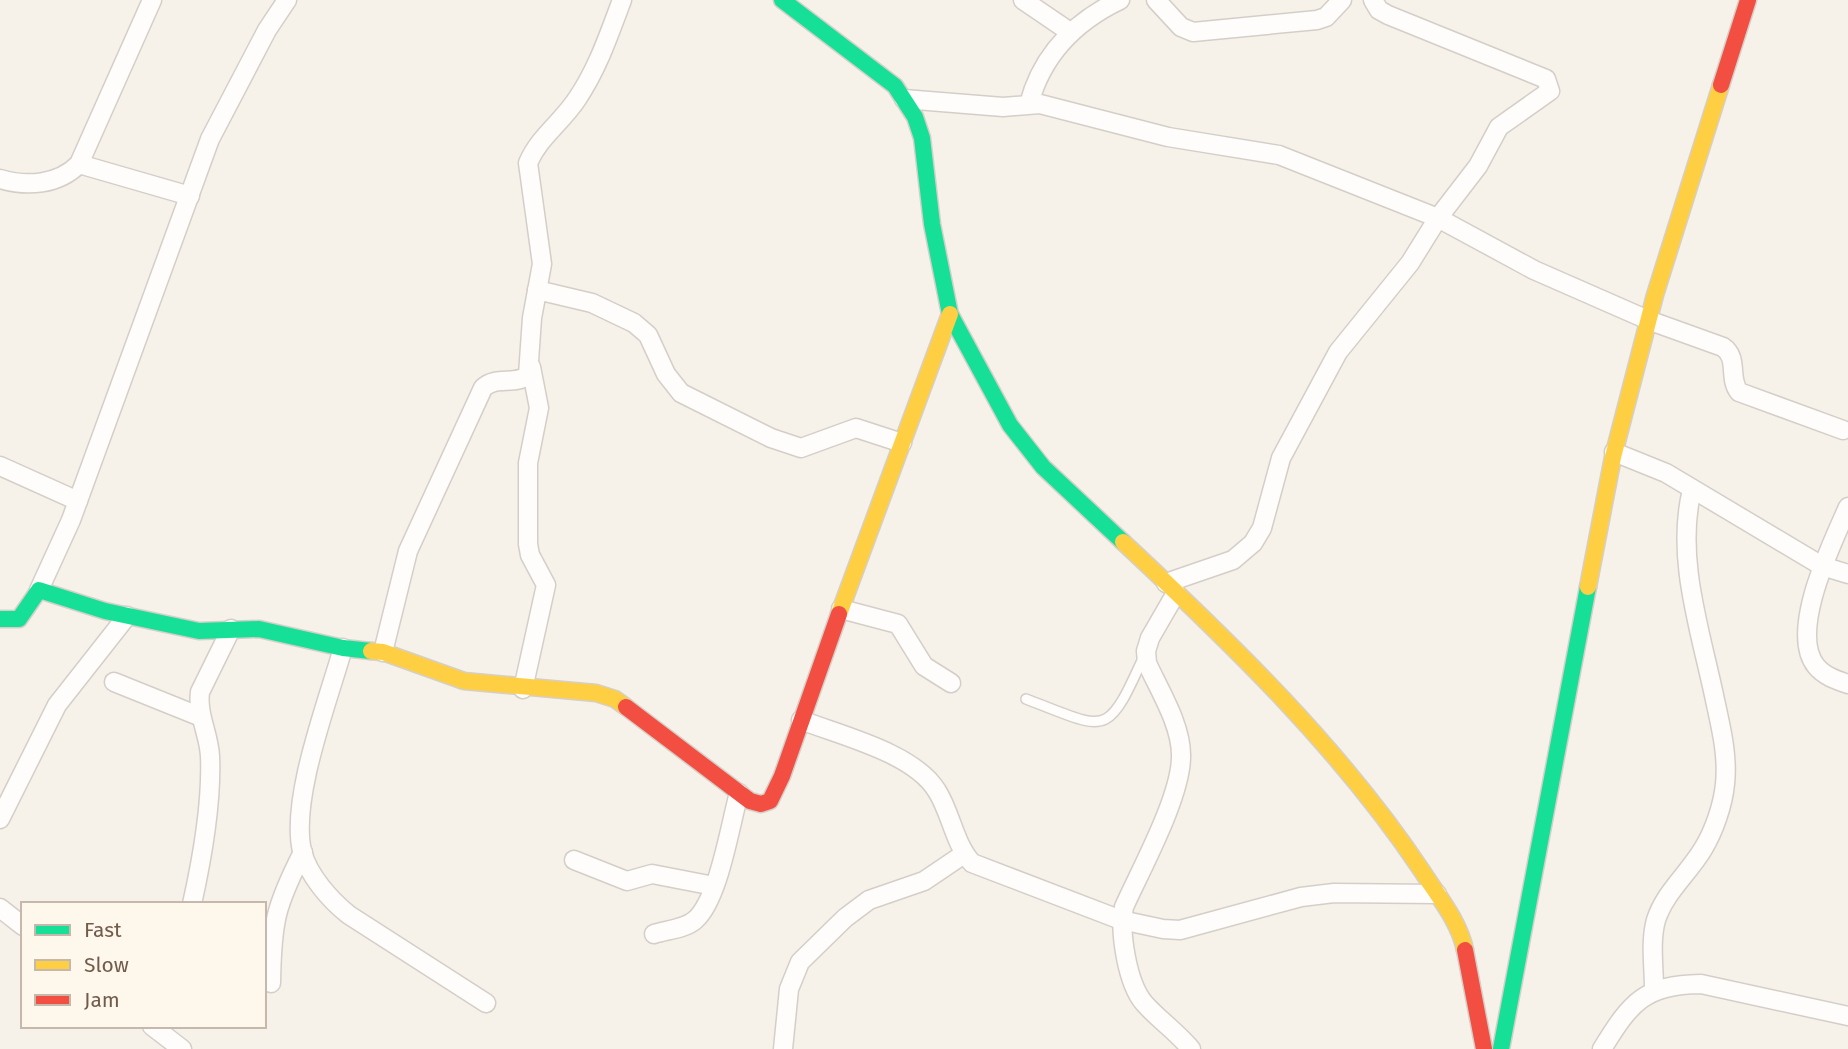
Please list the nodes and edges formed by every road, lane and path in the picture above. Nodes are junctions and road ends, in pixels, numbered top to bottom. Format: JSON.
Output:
{"nodes":[{"id":1,"x":152,"y":0,"type":"edge"},
{"id":2,"x":287,"y":0,"type":"edge"},
{"id":3,"x":622,"y":0,"type":"edge"},
{"id":4,"x":782,"y":0,"type":"edge"},
{"id":5,"x":1023,"y":0,"type":"edge"},
{"id":6,"x":1120,"y":0,"type":"edge"},
{"id":7,"x":1156,"y":0,"type":"edge"},
{"id":8,"x":1342,"y":0,"type":"edge"},
{"id":9,"x":1373,"y":0,"type":"edge"},
{"id":10,"x":1748,"y":0,"type":"edge"},
{"id":11,"x":1070,"y":32,"type":"junction"},
{"id":12,"x":904,"y":99,"type":"junction"},
{"id":13,"x":1029,"y":104,"type":"junction"},
{"id":14,"x":79,"y":164,"type":"junction"},
{"id":15,"x":0,"y":179,"type":"edge"},
{"id":16,"x":190,"y":196,"type":"junction"},
{"id":17,"x":1438,"y":218,"type":"junction"},
{"id":18,"x":537,"y":290,"type":"junction"},
{"id":19,"x":950,"y":314,"type":"junction"},
{"id":20,"x":1648,"y":320,"type":"junction"},
{"id":21,"x":531,"y":367,"type":"junction"},
{"id":22,"x":1843,"y":430,"type":"dead end"},
{"id":23,"x":902,"y":443,"type":"junction"},
{"id":24,"x":1614,"y":452,"type":"junction"},
{"id":25,"x":0,"y":466,"type":"edge"},
{"id":26,"x":1692,"y":490,"type":"junction"},
{"id":27,"x":78,"y":501,"type":"junction"},
{"id":28,"x":1848,"y":508,"type":"edge"},
{"id":29,"x":1822,"y":566,"type":"junction"},
{"id":30,"x":1848,"y":574,"type":"edge"},
{"id":31,"x":1171,"y":588,"type":"junction"},
{"id":32,"x":39,"y":590,"type":"junction"},
{"id":33,"x":841,"y":609,"type":"junction"},
{"id":34,"x":127,"y":616,"type":"junction"},
{"id":35,"x":0,"y":620,"type":"edge"},
{"id":36,"x":231,"y":629,"type":"junction"},
{"id":37,"x":343,"y":648,"type":"junction"},
{"id":38,"x":1146,"y":651,"type":"junction"},
{"id":39,"x":383,"y":652,"type":"junction"},
{"id":40,"x":114,"y":682,"type":"dead end"},
{"id":41,"x":951,"y":683,"type":"dead end"},
{"id":42,"x":1848,"y":684,"type":"edge"},
{"id":43,"x":523,"y":689,"type":"junction"},
{"id":44,"x":1026,"y":699,"type":"dead end"},
{"id":45,"x":201,"y":717,"type":"junction"},
{"id":46,"x":801,"y":720,"type":"junction"},
{"id":47,"x":739,"y":793,"type":"junction"},
{"id":48,"x":0,"y":819,"type":"edge"},
{"id":49,"x":303,"y":852,"type":"junction"},
{"id":50,"x":964,"y":854,"type":"junction"},
{"id":51,"x":574,"y":860,"type":"dead end"},
{"id":52,"x":714,"y":886,"type":"junction"},
{"id":53,"x":1437,"y":894,"type":"junction"},
{"id":54,"x":192,"y":902,"type":"edge"},
{"id":55,"x":0,"y":908,"type":"edge"},
{"id":56,"x":1121,"y":920,"type":"junction"},
{"id":57,"x":21,"y":924,"type":"edge"},
{"id":58,"x":654,"y":934,"type":"dead end"},
{"id":59,"x":271,"y":983,"type":"dead end"},
{"id":60,"x":1654,"y":989,"type":"junction"},
{"id":61,"x":486,"y":1003,"type":"dead end"},
{"id":62,"x":1848,"y":1016,"type":"edge"},
{"id":63,"x":155,"y":1028,"type":"edge"},
{"id":64,"x":182,"y":1049,"type":"edge"},
{"id":65,"x":783,"y":1049,"type":"edge"},
{"id":66,"x":1191,"y":1049,"type":"edge"},
{"id":67,"x":1484,"y":1049,"type":"edge"},
{"id":68,"x":1501,"y":1049,"type":"edge"},
{"id":69,"x":1602,"y":1049,"type":"edge"}],
"edges":[{"from":1,"to":14,"type":"street"},
{"from":2,"to":16,"type":"street"},
{"from":3,"to":18,"type":"street"},
{"from":4,"to":12,"type":"street"},
{"from":5,"to":11,"type":"street"},
{"from":6,"to":11,"type":"street"},
{"from":7,"to":8,"type":"street"},
{"from":9,"to":17,"type":"street"},
{"from":10,"to":20,"type":"street"},
{"from":11,"to":13,"type":"street"},
{"from":12,"to":13,"type":"street"},
{"from":12,"to":19,"type":"street"},
{"from":13,"to":17,"type":"street"},
{"from":14,"to":15,"type":"street"},
{"from":14,"to":16,"type":"street"},
{"from":16,"to":27,"type":"street"},
{"from":17,"to":20,"type":"street"},
{"from":17,"to":31,"type":"street"},
{"from":18,"to":21,"type":"street"},
{"from":18,"to":23,"type":"street"},
{"from":19,"to":23,"type":"street"},
{"from":19,"to":31,"type":"street"},
{"from":20,"to":22,"type":"street"},
{"from":20,"to":24,"type":"street"},
{"from":21,"to":39,"type":"street"},
{"from":21,"to":43,"type":"street"},
{"from":23,"to":33,"type":"street"},
{"from":24,"to":26,"type":"street"},
{"from":24,"to":68,"type":"street"},
{"from":25,"to":27,"type":"street"},
{"from":26,"to":29,"type":"street"},
{"from":26,"to":60,"type":"street"},
{"from":27,"to":32,"type":"street"},
{"from":28,"to":29,"type":"street"},
{"from":29,"to":30,"type":"street"},
{"from":29,"to":42,"type":"street"},
{"from":31,"to":38,"type":"street"},
{"from":31,"to":53,"type":"street"},
{"from":32,"to":34,"type":"street"},
{"from":32,"to":35,"type":"street"},
{"from":33,"to":41,"type":"street"},
{"from":33,"to":46,"type":"street"},
{"from":34,"to":36,"type":"street"},
{"from":34,"to":48,"type":"street"},
{"from":36,"to":37,"type":"street"},
{"from":36,"to":45,"type":"street"},
{"from":37,"to":39,"type":"street"},
{"from":37,"to":49,"type":"street"},
{"from":38,"to":44,"type":"lane"},
{"from":38,"to":56,"type":"street"},
{"from":39,"to":43,"type":"street"},
{"from":40,"to":45,"type":"street"},
{"from":43,"to":47,"type":"street"},
{"from":45,"to":54,"type":"street"},
{"from":46,"to":47,"type":"street"},
{"from":46,"to":50,"type":"street"},
{"from":47,"to":52,"type":"street"},
{"from":49,"to":59,"type":"street"},
{"from":49,"to":61,"type":"street"},
{"from":50,"to":56,"type":"street"},
{"from":50,"to":65,"type":"street"},
{"from":51,"to":52,"type":"street"},
{"from":52,"to":58,"type":"street"},
{"from":53,"to":56,"type":"street"},
{"from":53,"to":67,"type":"street"},
{"from":55,"to":57,"type":"street"},
{"from":56,"to":66,"type":"street"},
{"from":60,"to":62,"type":"street"},
{"from":60,"to":69,"type":"street"},
{"from":63,"to":64,"type":"street"}]}
